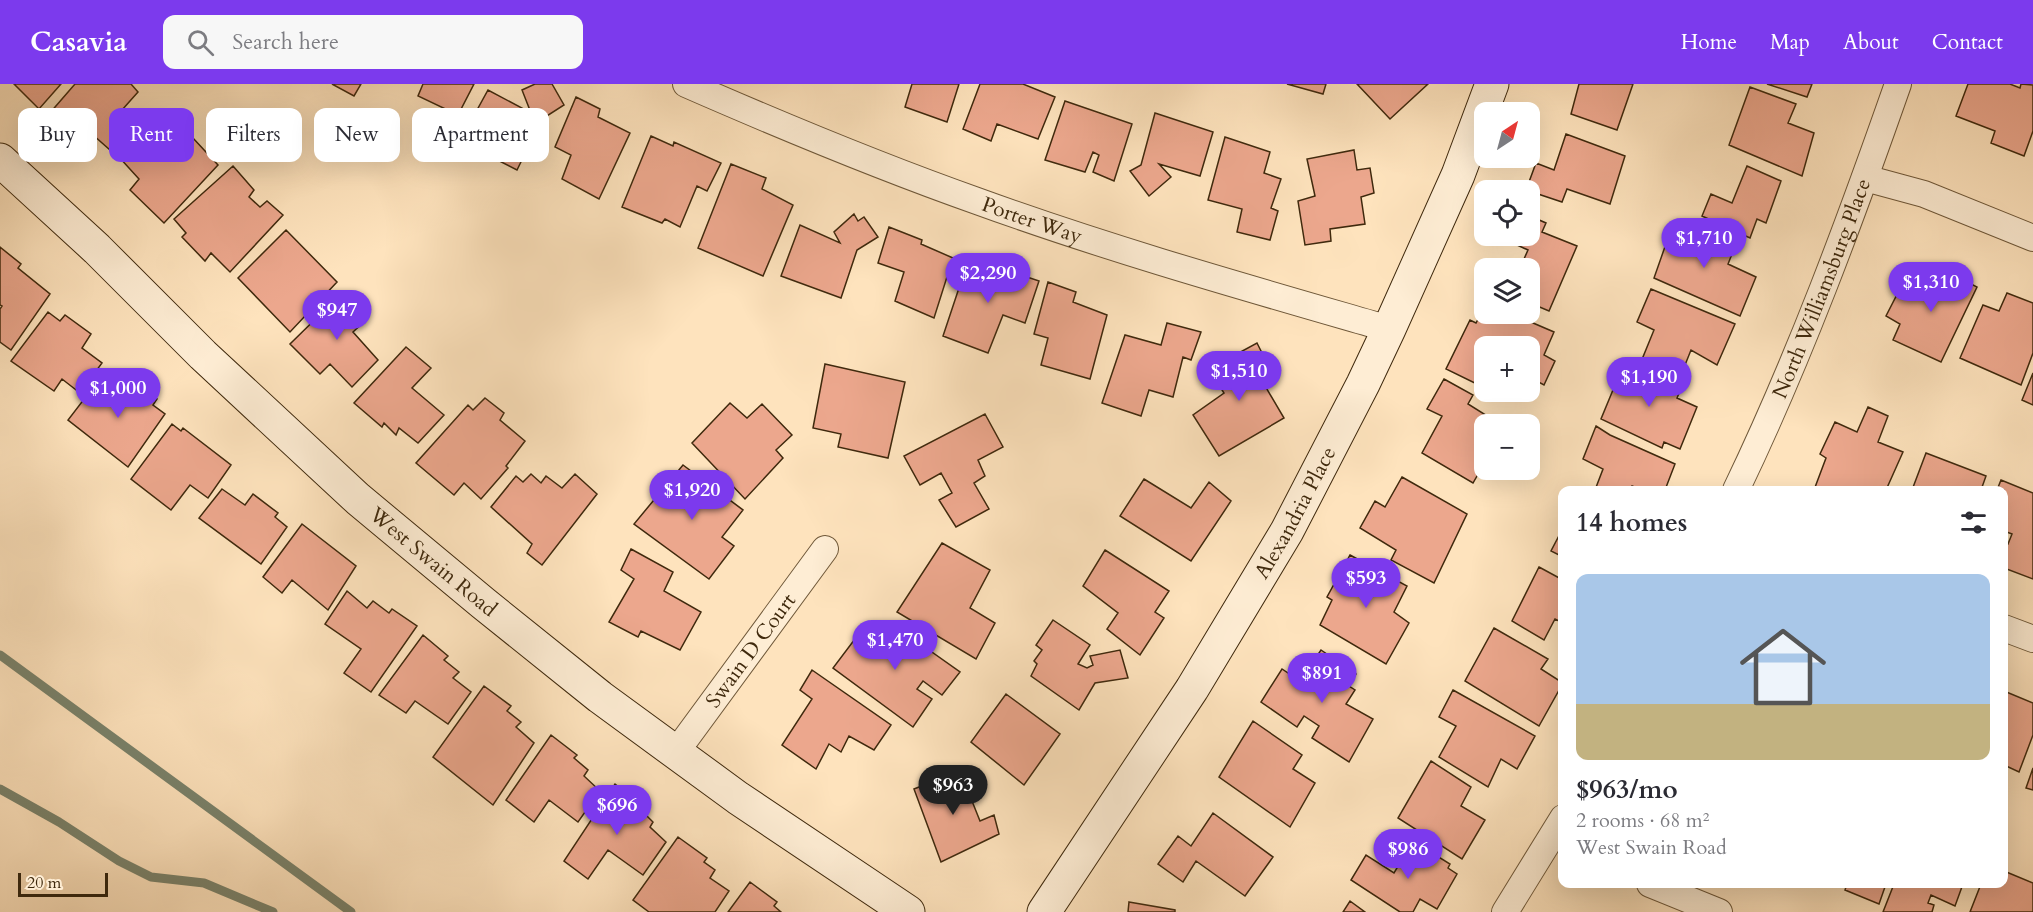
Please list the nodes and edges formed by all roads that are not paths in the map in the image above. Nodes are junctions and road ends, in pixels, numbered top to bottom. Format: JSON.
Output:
{"nodes":[{"id":1,"x":686,"y":84,"type":"edge"},
{"id":2,"x":1492,"y":84,"type":"edge"},
{"id":3,"x":1898,"y":84,"type":"edge"},
{"id":4,"x":0,"y":160,"type":"edge"},
{"id":5,"x":1865,"y":178,"type":"junction"},
{"id":6,"x":2033,"y":238,"type":"edge"},
{"id":7,"x":1389,"y":329,"type":"junction"},
{"id":8,"x":1738,"y":486,"type":"edge"},
{"id":9,"x":825,"y":549,"type":"dead end"},
{"id":10,"x":2008,"y":630,"type":"edge"},
{"id":11,"x":2033,"y":639,"type":"edge"},
{"id":12,"x":676,"y":752,"type":"junction"},
{"id":13,"x":1557,"y":843,"type":"edge"},
{"id":14,"x":1660,"y":888,"type":"edge"},
{"id":15,"x":908,"y":912,"type":"edge"},
{"id":16,"x":1044,"y":912,"type":"edge"},
{"id":17,"x":1505,"y":912,"type":"edge"},
{"id":18,"x":1719,"y":912,"type":"edge"}],
"edges":[{"from":1,"to":7,"type":"street","name":"Porter Way"},
{"from":2,"to":7,"type":"street","name":"Alexandria Place"},
{"from":3,"to":5,"type":"street","name":"North Williamsburg Place"},
{"from":4,"to":12,"type":"street","name":"West Swain Road"},
{"from":5,"to":6,"type":"street"},
{"from":5,"to":8,"type":"street","name":"North Williamsburg Place"},
{"from":7,"to":16,"type":"street","name":"Alexandria Place"},
{"from":9,"to":12,"type":"street","name":"Swain D Court"},
{"from":10,"to":11,"type":"street"},
{"from":12,"to":15,"type":"street","name":"West Swain Road"},
{"from":13,"to":17,"type":"street"},
{"from":14,"to":18,"type":"street"}]}
